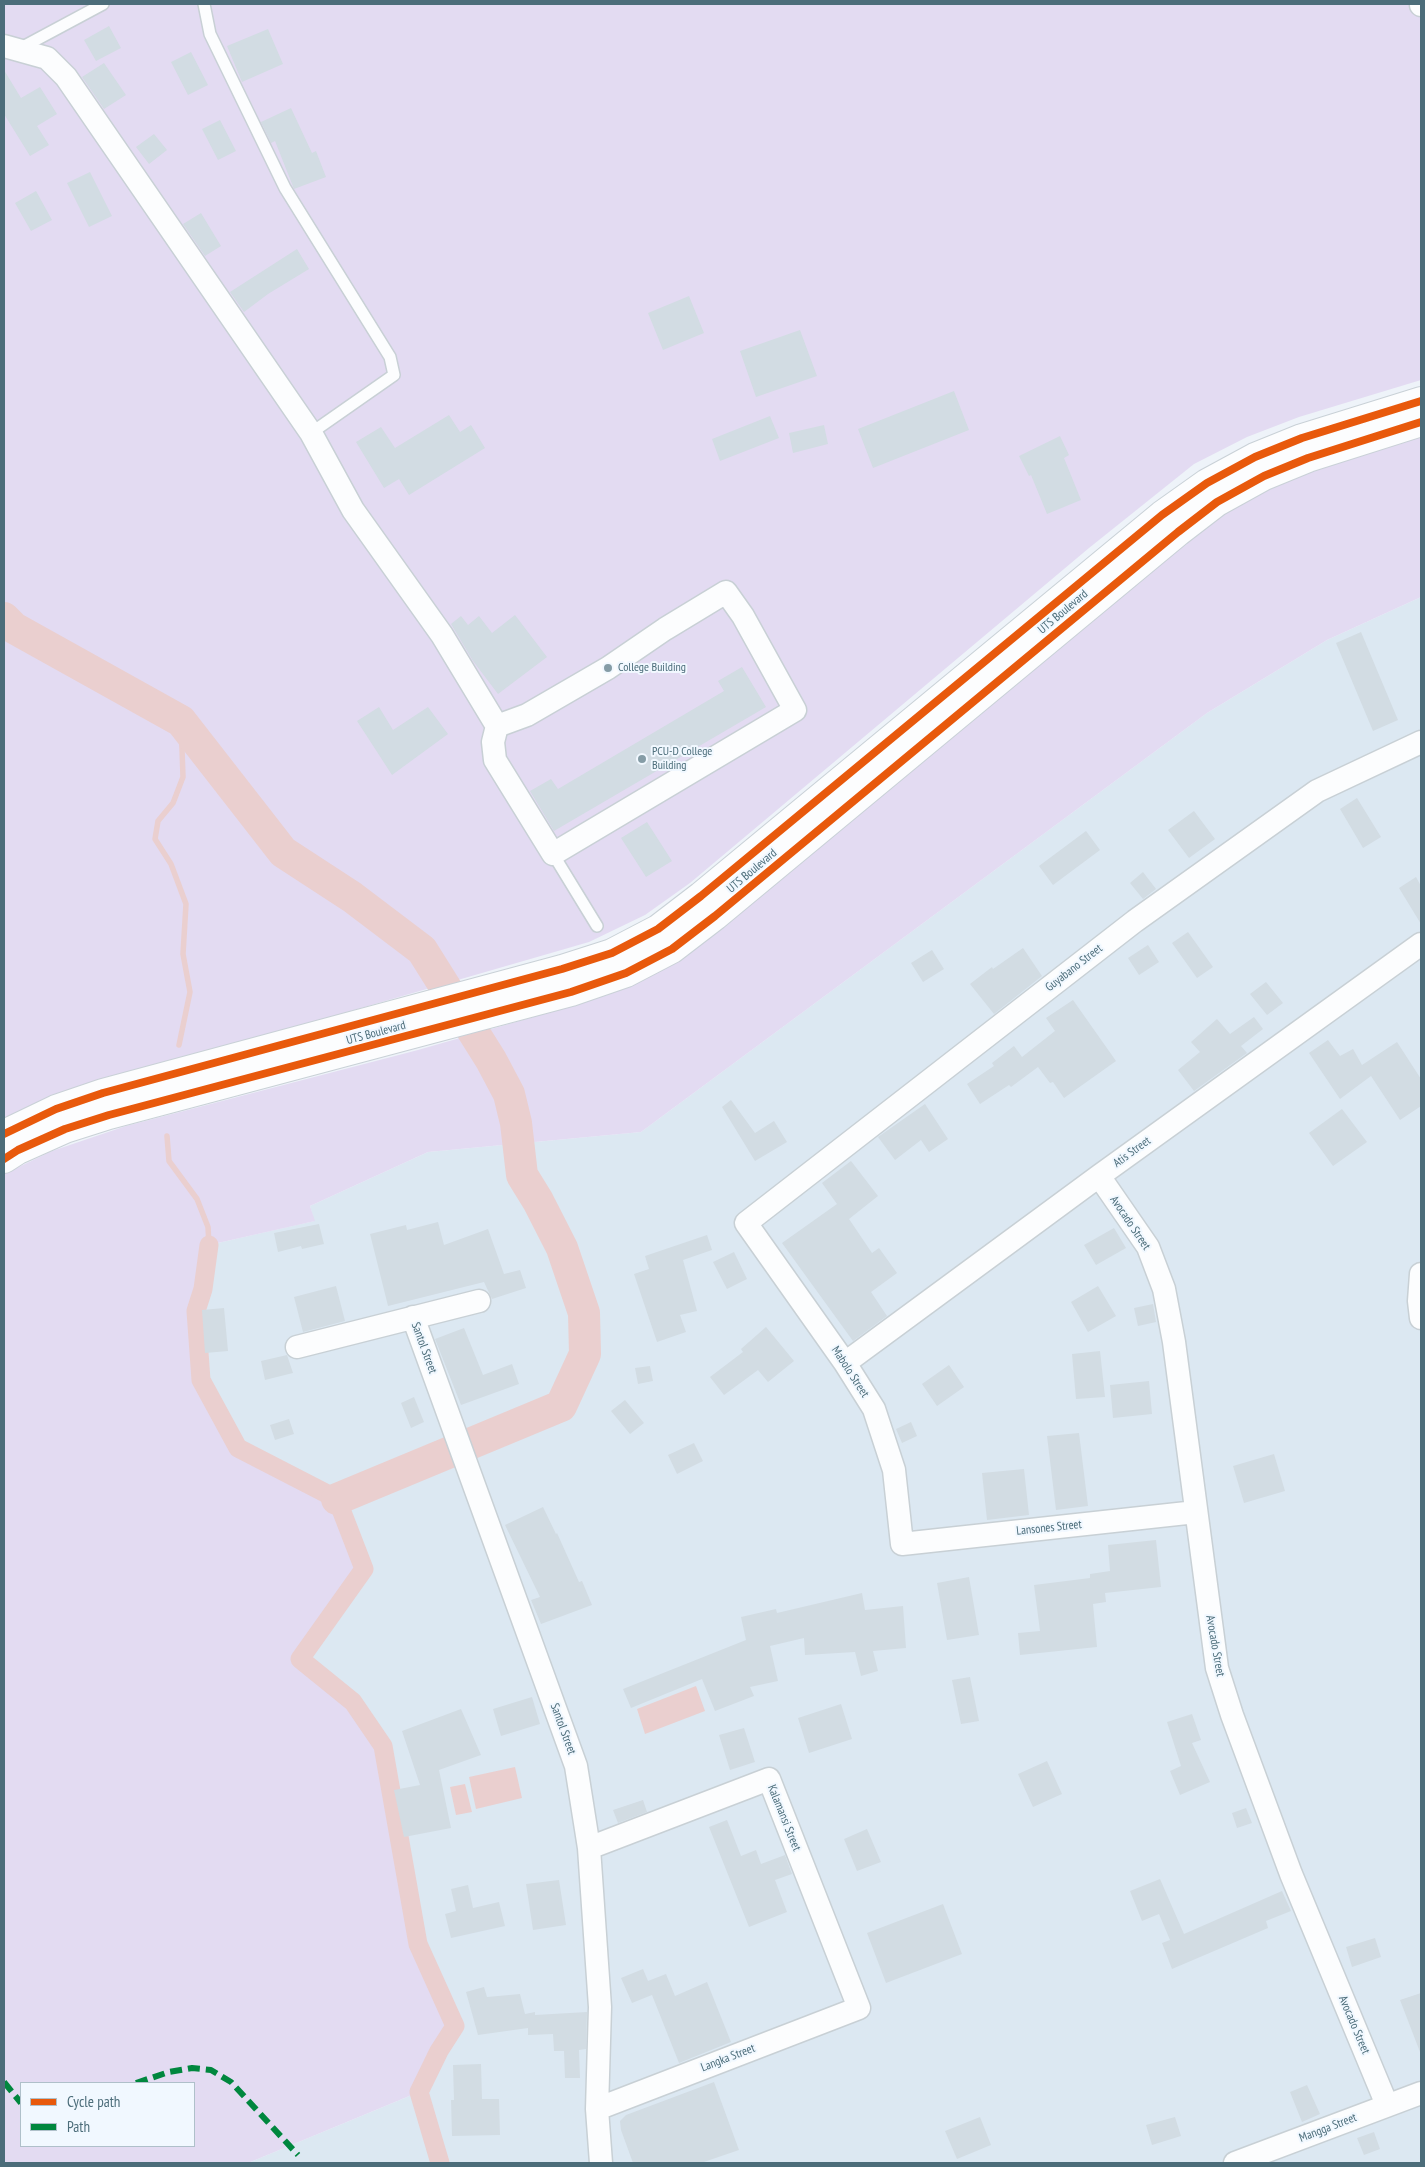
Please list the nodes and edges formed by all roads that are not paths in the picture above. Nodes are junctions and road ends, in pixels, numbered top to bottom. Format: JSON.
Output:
{"nodes":[{"id":1,"x":103,"y":4,"type":"edge"},
{"id":2,"x":204,"y":4,"type":"edge"},
{"id":3,"x":11,"y":47,"type":"edge"},
{"id":4,"x":1421,"y":401,"type":"edge"},
{"id":5,"x":1421,"y":422,"type":"edge"},
{"id":6,"x":311,"y":433,"type":"junction"},
{"id":7,"x":497,"y":726,"type":"junction"},
{"id":8,"x":1421,"y":742,"type":"edge"},
{"id":9,"x":553,"y":854,"type":"junction"},
{"id":10,"x":597,"y":926,"type":"dead end"},
{"id":11,"x":1421,"y":944,"type":"edge"},
{"id":12,"x":489,"y":1001,"type":"junction"},
{"id":13,"x":410,"y":1023,"type":"junction"},
{"id":14,"x":4,"y":1134,"type":"edge"},
{"id":15,"x":4,"y":1159,"type":"edge"},
{"id":16,"x":1099,"y":1176,"type":"junction"},
{"id":17,"x":746,"y":1223,"type":"joint"},
{"id":18,"x":1421,"y":1274,"type":"edge"},
{"id":19,"x":479,"y":1301,"type":"dead end"},
{"id":20,"x":413,"y":1317,"type":"junction"},
{"id":21,"x":1421,"y":1318,"type":"edge"},
{"id":22,"x":297,"y":1347,"type":"dead end"},
{"id":23,"x":845,"y":1363,"type":"junction"},
{"id":24,"x":1196,"y":1512,"type":"junction"},
{"id":25,"x":902,"y":1544,"type":"joint"},
{"id":26,"x":589,"y":1848,"type":"junction"},
{"id":27,"x":859,"y":2008,"type":"joint"},
{"id":28,"x":1421,"y":2093,"type":"edge"},
{"id":29,"x":1387,"y":2105,"type":"junction"},
{"id":30,"x":597,"y":2108,"type":"junction"},
{"id":31,"x":601,"y":2163,"type":"edge"},
{"id":32,"x":1235,"y":2163,"type":"edge"}],
"edges":[{"from":1,"to":3,"type":"lane"},
{"from":2,"to":6,"type":"lane"},
{"from":3,"to":6,"type":"street"},
{"from":4,"to":12,"type":"main road","name":"UTS Boulevard"},
{"from":5,"to":12,"type":"main road","name":"UTS Boulevard"},
{"from":6,"to":7,"type":"street"},
{"from":7,"to":9,"type":"street"},
{"from":7,"to":9,"type":"street"},
{"from":8,"to":17,"type":"street","name":"Guyabano Street"},
{"from":9,"to":10,"type":"lane"},
{"from":11,"to":16,"type":"street","name":"Atis Street"},
{"from":12,"to":13,"type":"main road","name":"UTS Boulevard"},
{"from":13,"to":14,"type":"main road","name":"UTS Boulevard"},
{"from":13,"to":15,"type":"main road","name":"UTS Boulevard"},
{"from":16,"to":23,"type":"street","name":"Atis Street"},
{"from":16,"to":24,"type":"street","name":"Avocado Street"},
{"from":17,"to":23,"type":"street","name":"Mabolo Street"},
{"from":18,"to":21,"type":"street"},
{"from":19,"to":20,"type":"street","name":"Santol Street"},
{"from":20,"to":22,"type":"street","name":"Santol Street"},
{"from":20,"to":26,"type":"street","name":"Santol Street"},
{"from":23,"to":25,"type":"street","name":"Mabolo Street"},
{"from":24,"to":25,"type":"street","name":"Lansones Street"},
{"from":24,"to":29,"type":"street","name":"Avocado Street"},
{"from":26,"to":27,"type":"street","name":"Kalamansi Street"},
{"from":26,"to":30,"type":"street","name":"Santol Street"},
{"from":27,"to":30,"type":"street","name":"Langka Street"},
{"from":28,"to":29,"type":"street","name":"Mangga Street"},
{"from":29,"to":32,"type":"street","name":"Mangga Street"},
{"from":30,"to":31,"type":"street","name":"Santol Street"}]}
